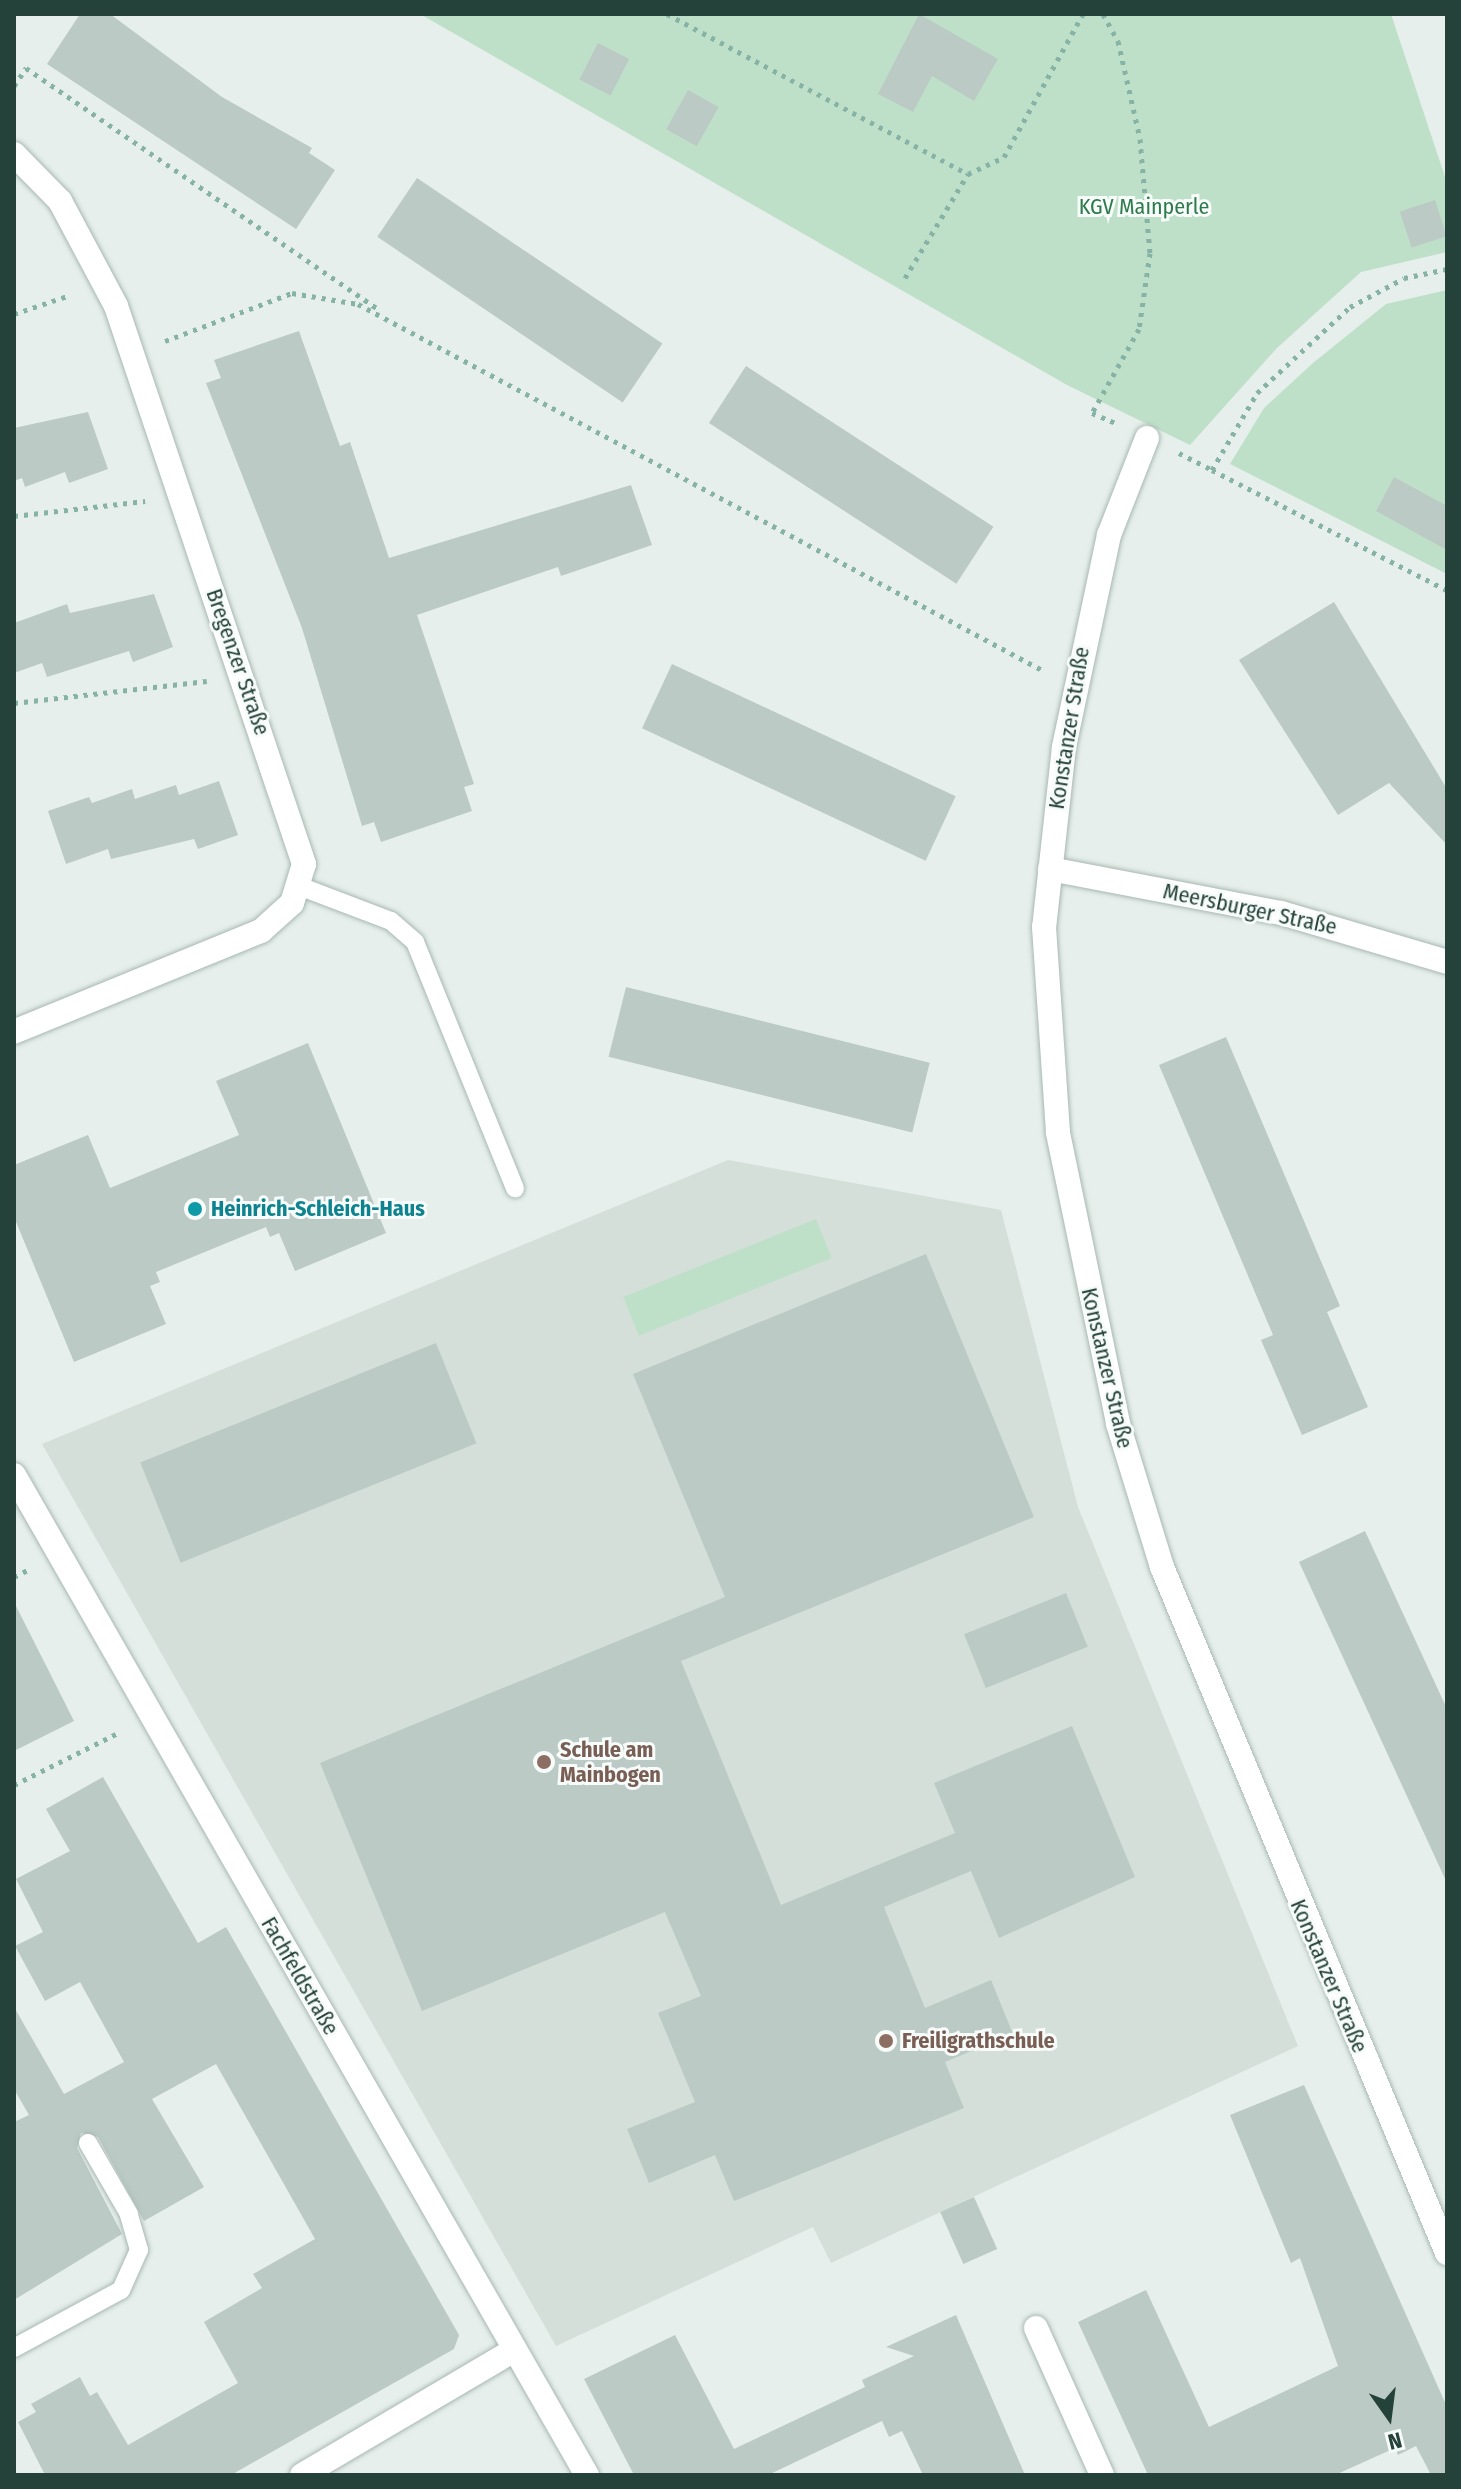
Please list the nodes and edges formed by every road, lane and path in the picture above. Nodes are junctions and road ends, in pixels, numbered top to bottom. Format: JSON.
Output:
{"nodes":[{"id":1,"x":667,"y":14,"type":"edge"},
{"id":2,"x":1083,"y":14,"type":"edge"},
{"id":3,"x":1103,"y":14,"type":"edge"},
{"id":4,"x":14,"y":86,"type":"edge"},
{"id":5,"x":14,"y":154,"type":"edge"},
{"id":6,"x":968,"y":174,"type":"junction"},
{"id":7,"x":1447,"y":269,"type":"edge"},
{"id":8,"x":905,"y":278,"type":"dead end"},
{"id":9,"x":105,"y":282,"type":"junction"},
{"id":10,"x":14,"y":314,"type":"edge"},
{"id":11,"x":387,"y":315,"type":"junction"},
{"id":12,"x":132,"y":353,"type":"junction"},
{"id":13,"x":1147,"y":438,"type":"junction"},
{"id":14,"x":1212,"y":470,"type":"junction"},
{"id":15,"x":182,"y":497,"type":"junction"},
{"id":16,"x":14,"y":516,"type":"edge"},
{"id":17,"x":1447,"y":590,"type":"edge"},
{"id":18,"x":244,"y":678,"type":"junction"},
{"id":19,"x":1074,"y":685,"type":"junction"},
{"id":20,"x":14,"y":703,"type":"edge"},
{"id":21,"x":1050,"y":869,"type":"junction"},
{"id":22,"x":299,"y":886,"type":"junction"},
{"id":23,"x":1447,"y":962,"type":"edge"},
{"id":24,"x":14,"y":1032,"type":"edge"},
{"id":25,"x":515,"y":1188,"type":"dead end"},
{"id":26,"x":14,"y":1475,"type":"edge"},
{"id":27,"x":151,"y":1716,"type":"junction"},
{"id":28,"x":14,"y":1785,"type":"edge"},
{"id":29,"x":88,"y":2143,"type":"dead end"},
{"id":30,"x":1447,"y":2253,"type":"edge"},
{"id":31,"x":1036,"y":2328,"type":"dead end"},
{"id":32,"x":14,"y":2348,"type":"edge"},
{"id":33,"x":514,"y":2350,"type":"junction"},
{"id":34,"x":302,"y":2475,"type":"edge"},
{"id":35,"x":587,"y":2475,"type":"edge"},
{"id":36,"x":1102,"y":2475,"type":"edge"}],
"edges":[{"from":1,"to":6,"type":"path"},
{"from":2,"to":6,"type":"path"},
{"from":3,"to":13,"type":"path"},
{"from":4,"to":11,"type":"path"},
{"from":5,"to":9,"type":"street","name":"Bregenzer Straße"},
{"from":6,"to":8,"type":"path"},
{"from":7,"to":14,"type":"path"},
{"from":9,"to":10,"type":"path"},
{"from":9,"to":12,"type":"street","name":"Bregenzer Straße"},
{"from":11,"to":12,"type":"path"},
{"from":11,"to":19,"type":"path"},
{"from":12,"to":15,"type":"street","name":"Bregenzer Straße"},
{"from":13,"to":14,"type":"path"},
{"from":13,"to":19,"type":"street","name":"Konstanzer Straße"},
{"from":14,"to":17,"type":"path"},
{"from":15,"to":16,"type":"path"},
{"from":15,"to":18,"type":"street","name":"Bregenzer Straße"},
{"from":18,"to":20,"type":"path"},
{"from":18,"to":22,"type":"street","name":"Bregenzer Straße"},
{"from":19,"to":21,"type":"street","name":"Konstanzer Straße"},
{"from":21,"to":23,"type":"street","name":"Meersburger Straße"},
{"from":21,"to":30,"type":"street","name":"Konstanzer Straße"},
{"from":22,"to":24,"type":"street"},
{"from":22,"to":25,"type":"lane"},
{"from":26,"to":27,"type":"street","name":"Fachfeldstraße"},
{"from":27,"to":28,"type":"path"},
{"from":27,"to":33,"type":"street","name":"Fachfeldstraße"},
{"from":29,"to":32,"type":"lane"},
{"from":31,"to":36,"type":"street"},
{"from":33,"to":34,"type":"street"},
{"from":33,"to":35,"type":"street","name":"Fachfeldstraße"}]}
